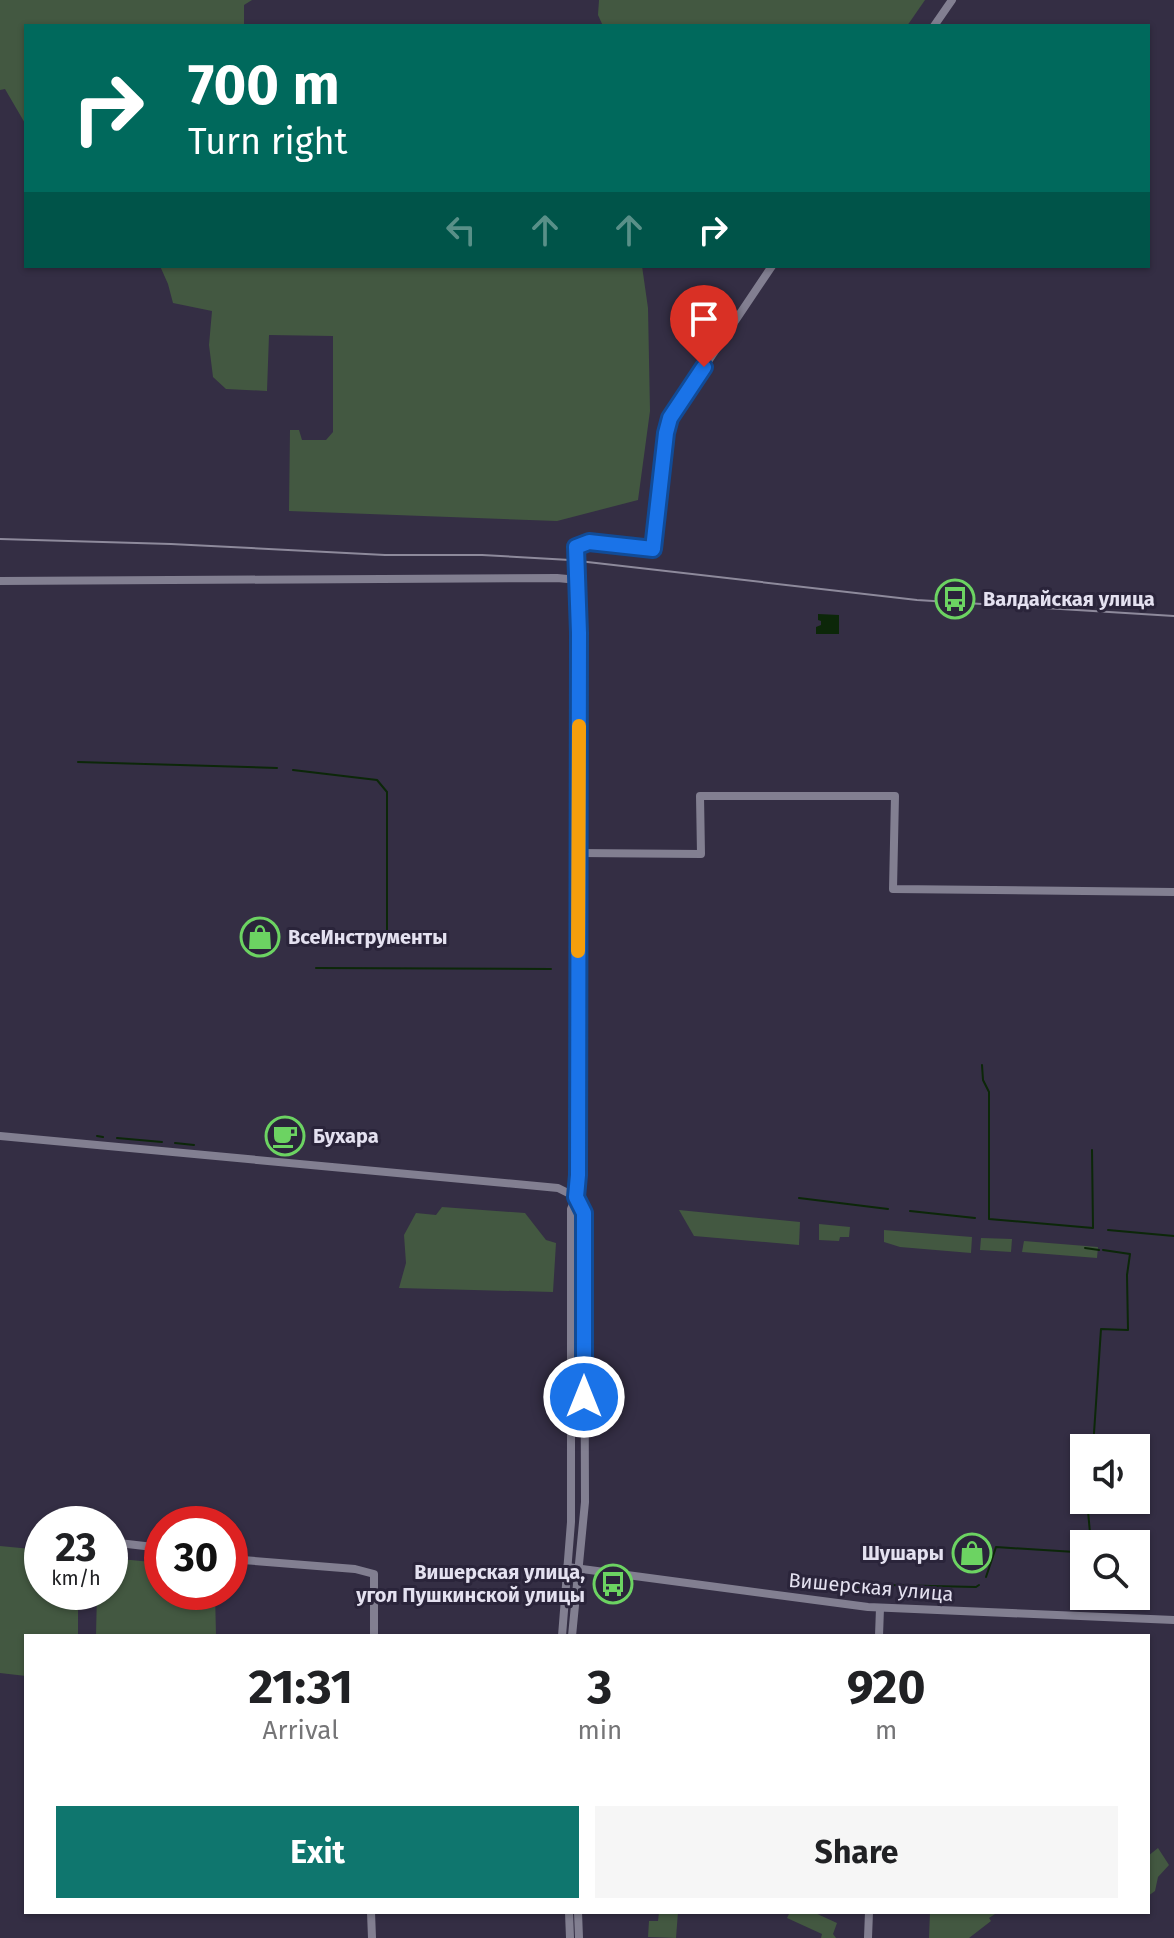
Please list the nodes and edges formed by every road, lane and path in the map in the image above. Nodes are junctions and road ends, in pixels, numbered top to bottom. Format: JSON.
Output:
{"nodes":[{"id":1,"x":952,"y":0,"type":"edge"},
{"id":2,"x":935,"y":24,"type":"edge"},
{"id":3,"x":771,"y":268,"type":"edge"},
{"id":4,"x":578,"y":580,"type":"junction"},
{"id":5,"x":0,"y":581,"type":"edge"},
{"id":6,"x":579,"y":853,"type":"junction"},
{"id":7,"x":1174,"y":892,"type":"edge"},
{"id":8,"x":0,"y":1136,"type":"edge"},
{"id":9,"x":576,"y":1197,"type":"junction"},
{"id":10,"x":248,"y":1560,"type":"edge"},
{"id":11,"x":567,"y":1567,"type":"junction"},
{"id":12,"x":579,"y":1568,"type":"junction"},
{"id":13,"x":880,"y":1608,"type":"junction"},
{"id":14,"x":1174,"y":1620,"type":"edge"},
{"id":15,"x":374,"y":1634,"type":"edge"},
{"id":16,"x":562,"y":1634,"type":"edge"},
{"id":17,"x":572,"y":1634,"type":"edge"},
{"id":18,"x":879,"y":1634,"type":"edge"},
{"id":19,"x":371,"y":1914,"type":"edge"},
{"id":20,"x":569,"y":1914,"type":"edge"},
{"id":21,"x":578,"y":1914,"type":"edge"},
{"id":22,"x":869,"y":1914,"type":"edge"},
{"id":23,"x":372,"y":1938,"type":"edge"},
{"id":24,"x":570,"y":1938,"type":"edge"},
{"id":25,"x":579,"y":1938,"type":"edge"},
{"id":26,"x":868,"y":1938,"type":"edge"}],
"edges":[{"from":1,"to":2,"type":"street"},
{"from":3,"to":4,"type":"street"},
{"from":4,"to":5,"type":"street"},
{"from":4,"to":6,"type":"street"},
{"from":6,"to":7,"type":"street"},
{"from":6,"to":9,"type":"street"},
{"from":8,"to":9,"type":"street"},
{"from":9,"to":11,"type":"street"},
{"from":9,"to":12,"type":"street"},
{"from":10,"to":15,"type":"street"},
{"from":11,"to":12,"type":"street","name":"Вишерская улица"},
{"from":11,"to":16,"type":"street"},
{"from":12,"to":13,"type":"street","name":"Вишерская улица"},
{"from":12,"to":17,"type":"street"},
{"from":13,"to":14,"type":"street","name":"Вишерская улица"},
{"from":13,"to":18,"type":"street"},
{"from":19,"to":23,"type":"street"},
{"from":20,"to":24,"type":"street"},
{"from":21,"to":25,"type":"street"},
{"from":22,"to":26,"type":"street"}]}
